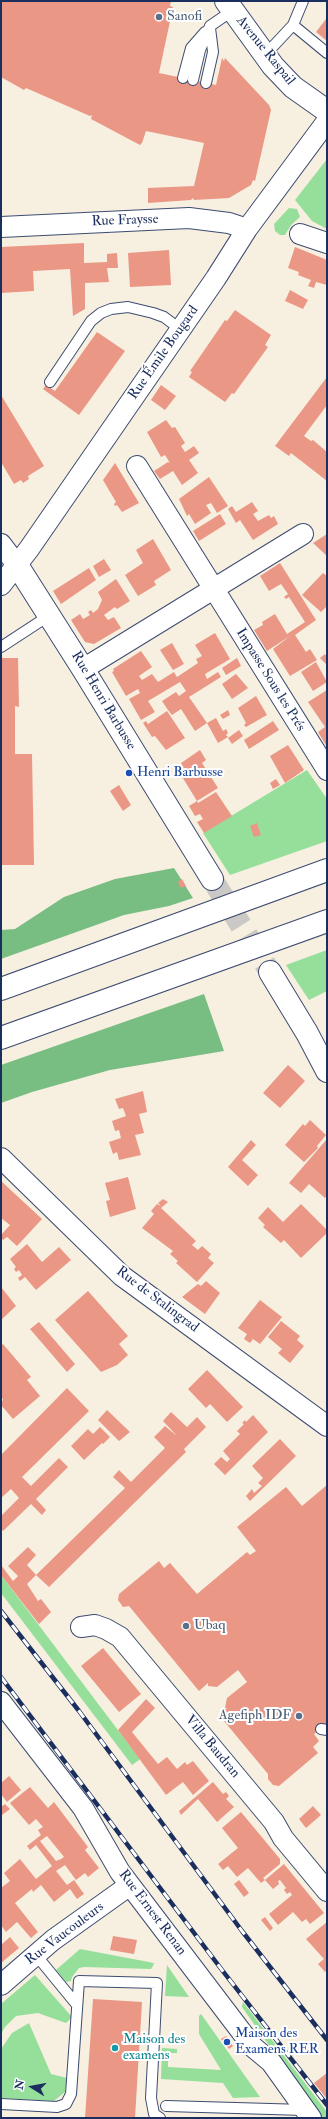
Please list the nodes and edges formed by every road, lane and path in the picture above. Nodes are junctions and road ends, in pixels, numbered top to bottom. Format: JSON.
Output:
{"nodes":[{"id":1,"x":303,"y":1,"type":"edge"},
{"id":2,"x":229,"y":6,"type":"edge"},
{"id":3,"x":293,"y":25,"type":"junction"},
{"id":4,"x":210,"y":26,"type":"junction"},
{"id":5,"x":327,"y":53,"type":"edge"},
{"id":6,"x":264,"y":55,"type":"junction"},
{"id":7,"x":188,"y":79,"type":"dead end"},
{"id":8,"x":206,"y":83,"type":"dead end"},
{"id":9,"x":327,"y":110,"type":"edge"},
{"id":10,"x":327,"y":121,"type":"edge"},
{"id":11,"x":1,"y":227,"type":"edge"},
{"id":12,"x":247,"y":229,"type":"junction"},
{"id":13,"x":300,"y":234,"type":"dead end"},
{"id":14,"x":327,"y":243,"type":"edge"},
{"id":15,"x":180,"y":329,"type":"junction"},
{"id":16,"x":50,"y":382,"type":"dead end"},
{"id":17,"x":137,"y":466,"type":"dead end"},
{"id":18,"x":303,"y":534,"type":"dead end"},
{"id":19,"x":1,"y":544,"type":"edge"},
{"id":20,"x":17,"y":565,"type":"junction"},
{"id":21,"x":1,"y":585,"type":"edge"},
{"id":22,"x":213,"y":590,"type":"junction"},
{"id":23,"x":50,"y":615,"type":"junction"},
{"id":24,"x":1,"y":647,"type":"edge"},
{"id":25,"x":83,"y":669,"type":"junction"},
{"id":26,"x":327,"y":770,"type":"edge"},
{"id":27,"x":327,"y":870,"type":"edge"},
{"id":28,"x":212,"y":879,"type":"tunnel mouth"},
{"id":29,"x":327,"y":922,"type":"edge"},
{"id":30,"x":270,"y":972,"type":"tunnel mouth"},
{"id":31,"x":1,"y":988,"type":"edge"},
{"id":32,"x":1,"y":1038,"type":"edge"},
{"id":33,"x":327,"y":1071,"type":"edge"},
{"id":34,"x":1,"y":1158,"type":"edge"},
{"id":35,"x":327,"y":1426,"type":"edge"},
{"id":36,"x":81,"y":1627,"type":"dead end"},
{"id":37,"x":1,"y":1702,"type":"edge"},
{"id":38,"x":130,"y":1885,"type":"junction"},
{"id":39,"x":327,"y":1891,"type":"edge"},
{"id":40,"x":36,"y":1955,"type":"junction"},
{"id":41,"x":1,"y":1985,"type":"edge"},
{"id":42,"x":77,"y":2005,"type":"junction"},
{"id":43,"x":1,"y":2104,"type":"edge"},
{"id":44,"x":166,"y":2106,"type":"dead end"},
{"id":45,"x":308,"y":2114,"type":"edge"},
{"id":46,"x":160,"y":2118,"type":"edge"}],
"edges":[{"from":1,"to":3,"type":"lane"},
{"from":2,"to":4,"type":"lane"},
{"from":2,"to":6,"type":"main road","name":"Avenue Raspail"},
{"from":3,"to":5,"type":"lane"},
{"from":3,"to":6,"type":"lane"},
{"from":4,"to":7,"type":"lane"},
{"from":4,"to":8,"type":"lane"},
{"from":6,"to":9,"type":"main road","name":"Avenue Raspail"},
{"from":10,"to":12,"type":"street","name":"Rue Émile Bougard"},
{"from":11,"to":12,"type":"street","name":"Rue Fraysse"},
{"from":12,"to":15,"type":"street","name":"Rue Émile Bougard"},
{"from":13,"to":14,"type":"street"},
{"from":15,"to":16,"type":"lane"},
{"from":15,"to":20,"type":"street","name":"Rue Émile Bougard"},
{"from":17,"to":22,"type":"street","name":"Impasse Sous les Prés"},
{"from":18,"to":22,"type":"street"},
{"from":19,"to":20,"type":"street"},
{"from":20,"to":21,"type":"street","name":"Rue Émile Bougard"},
{"from":20,"to":23,"type":"main road","name":"Rue Henri Barbusse"},
{"from":22,"to":25,"type":"street"},
{"from":22,"to":26,"type":"street","name":"Impasse Sous les Prés"},
{"from":23,"to":24,"type":"lane"},
{"from":23,"to":25,"type":"main road","name":"Rue Henri Barbusse"},
{"from":25,"to":28,"type":"main road","name":"Rue Henri Barbusse"},
{"from":27,"to":31,"type":"main road"},
{"from":29,"to":32,"type":"main road"},
{"from":30,"to":33,"type":"main road"},
{"from":34,"to":35,"type":"street","name":"Rue de Stalingrad"},
{"from":36,"to":39,"type":"street","name":"Villa Baudran"},
{"from":37,"to":38,"type":"street","name":"Rue Ernest Renan"},
{"from":38,"to":40,"type":"street","name":"Rue Vaucouleurs"},
{"from":38,"to":45,"type":"street","name":"Rue Ernest Renan"},
{"from":40,"to":41,"type":"street","name":"Rue Vaucouleurs"},
{"from":40,"to":42,"type":"lane"},
{"from":42,"to":43,"type":"lane"},
{"from":42,"to":46,"type":"lane"},
{"from":44,"to":45,"type":"lane"}]}
